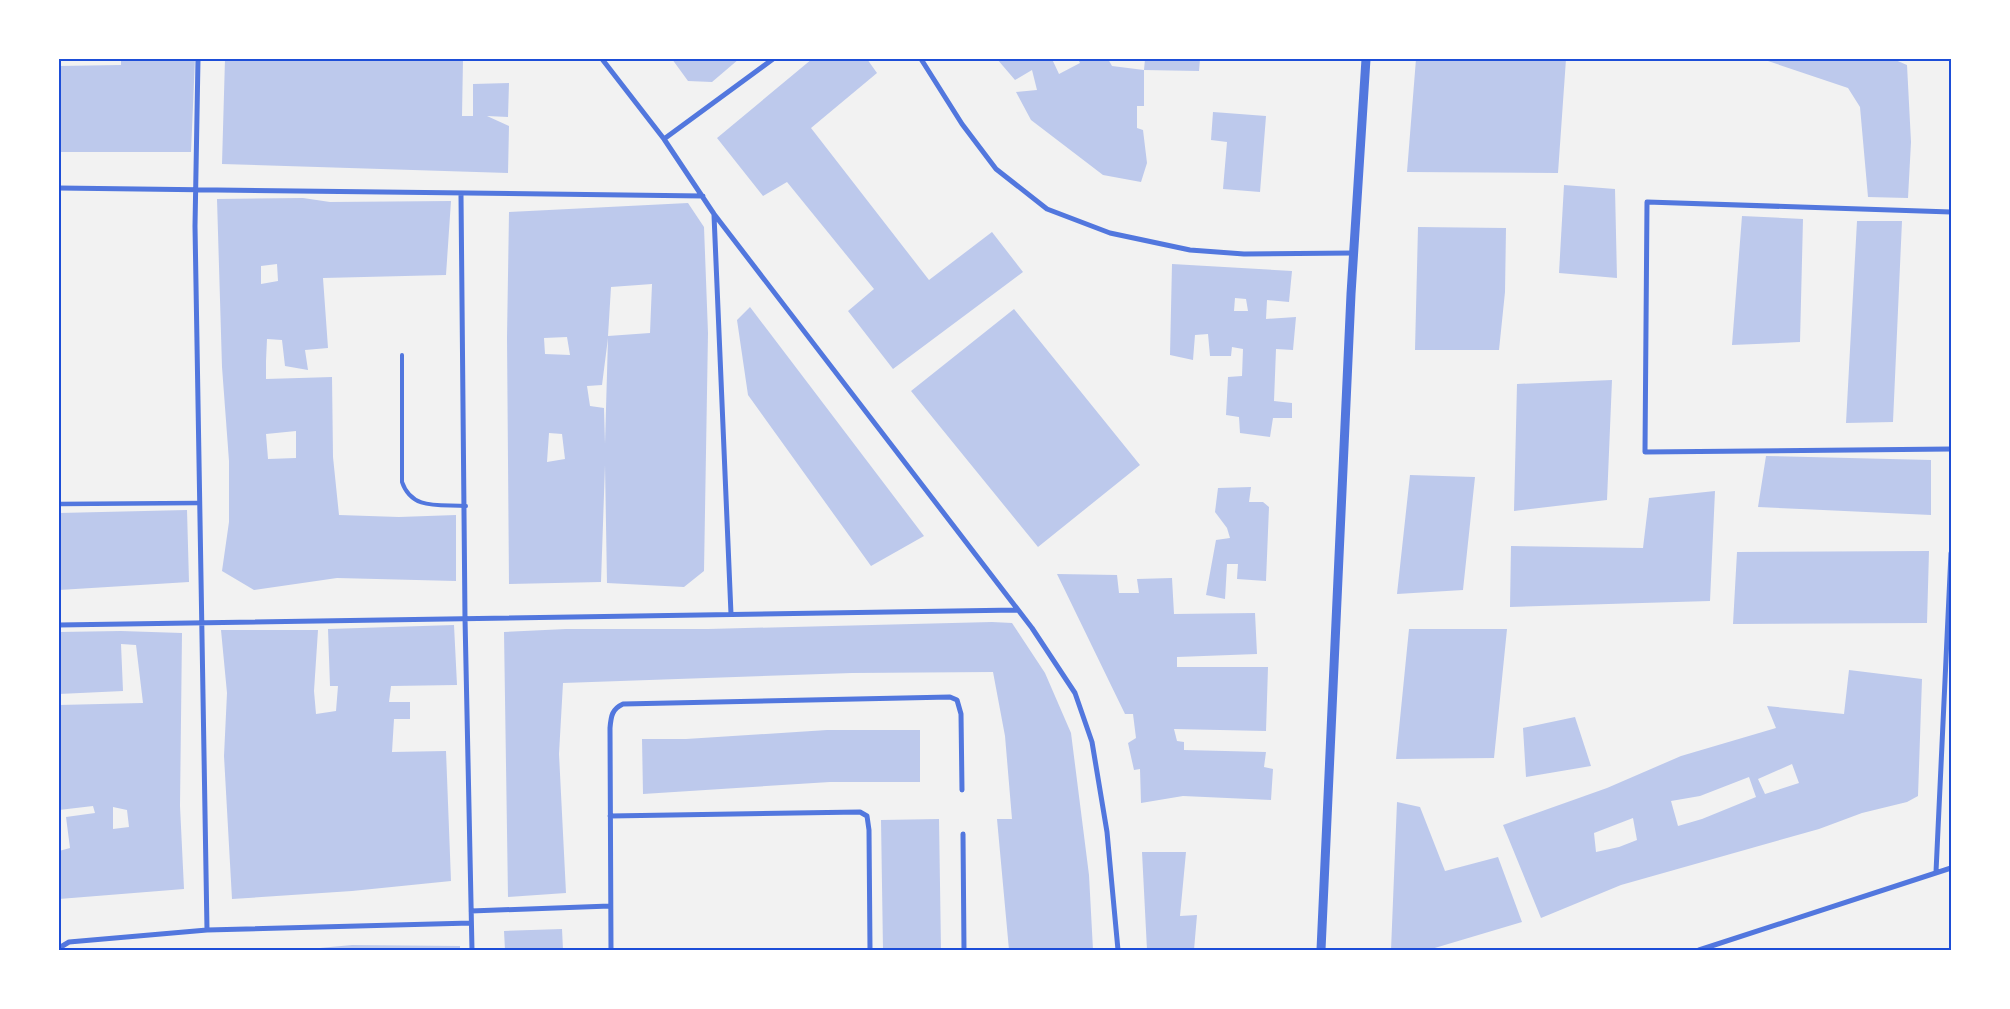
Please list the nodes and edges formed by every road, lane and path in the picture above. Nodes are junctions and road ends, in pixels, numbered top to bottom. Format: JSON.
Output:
{"nodes":[{"id":1,"x":198,"y":59,"type":"edge"},
{"id":2,"x":602,"y":59,"type":"edge"},
{"id":3,"x":773,"y":59,"type":"edge"},
{"id":4,"x":920,"y":59,"type":"edge"},
{"id":5,"x":1366,"y":59,"type":"edge"},
{"id":6,"x":664,"y":139,"type":"junction"},
{"id":7,"x":59,"y":188,"type":"edge"},
{"id":8,"x":195,"y":190,"type":"junction"},
{"id":9,"x":461,"y":195,"type":"junction"},
{"id":10,"x":703,"y":196,"type":"junction"},
{"id":11,"x":1951,"y":212,"type":"edge"},
{"id":12,"x":714,"y":214,"type":"junction"},
{"id":13,"x":1354,"y":253,"type":"junction"},
{"id":14,"x":402,"y":355,"type":"dead end"},
{"id":15,"x":1951,"y":449,"type":"edge"},
{"id":16,"x":198,"y":503,"type":"junction"},
{"id":17,"x":59,"y":504,"type":"edge"},
{"id":18,"x":466,"y":506,"type":"junction"},
{"id":19,"x":1951,"y":553,"type":"edge"},
{"id":20,"x":1018,"y":610,"type":"junction"},
{"id":21,"x":731,"y":614,"type":"junction"},
{"id":22,"x":465,"y":618,"type":"junction"},
{"id":23,"x":201,"y":623,"type":"junction"},
{"id":24,"x":59,"y":625,"type":"edge"},
{"id":25,"x":962,"y":790,"type":"dead end"},
{"id":26,"x":610,"y":816,"type":"junction"},
{"id":27,"x":963,"y":834,"type":"dead end"},
{"id":28,"x":1951,"y":868,"type":"edge"},
{"id":29,"x":1936,"y":872,"type":"junction"},
{"id":30,"x":610,"y":906,"type":"junction"},
{"id":31,"x":471,"y":911,"type":"junction"},
{"id":32,"x":471,"y":923,"type":"junction"},
{"id":33,"x":207,"y":930,"type":"junction"},
{"id":34,"x":59,"y":948,"type":"edge"},
{"id":35,"x":472,"y":950,"type":"edge"},
{"id":36,"x":611,"y":950,"type":"edge"},
{"id":37,"x":870,"y":950,"type":"edge"},
{"id":38,"x":964,"y":950,"type":"edge"},
{"id":39,"x":1118,"y":950,"type":"edge"},
{"id":40,"x":1321,"y":950,"type":"edge"},
{"id":41,"x":1699,"y":950,"type":"edge"}],
"edges":[{"from":1,"to":8,"type":"street"},
{"from":2,"to":6,"type":"street"},
{"from":3,"to":6,"type":"street"},
{"from":4,"to":13,"type":"street"},
{"from":5,"to":13,"type":"street"},
{"from":6,"to":10,"type":"street"},
{"from":7,"to":8,"type":"street"},
{"from":8,"to":9,"type":"street"},
{"from":8,"to":16,"type":"street"},
{"from":9,"to":10,"type":"street"},
{"from":9,"to":18,"type":"street"},
{"from":10,"to":12,"type":"street"},
{"from":11,"to":15,"type":"street"},
{"from":12,"to":20,"type":"street"},
{"from":12,"to":21,"type":"street"},
{"from":13,"to":40,"type":"street"},
{"from":14,"to":18,"type":"lane"},
{"from":16,"to":17,"type":"street"},
{"from":16,"to":23,"type":"street"},
{"from":18,"to":22,"type":"street"},
{"from":19,"to":29,"type":"street"},
{"from":20,"to":21,"type":"street"},
{"from":20,"to":39,"type":"street"},
{"from":21,"to":22,"type":"street"},
{"from":22,"to":23,"type":"street"},
{"from":22,"to":31,"type":"street"},
{"from":23,"to":24,"type":"street"},
{"from":23,"to":33,"type":"street"},
{"from":25,"to":26,"type":"street"},
{"from":26,"to":30,"type":"street"},
{"from":26,"to":37,"type":"street"},
{"from":27,"to":38,"type":"street"},
{"from":28,"to":29,"type":"street"},
{"from":29,"to":41,"type":"street"},
{"from":30,"to":31,"type":"street"},
{"from":30,"to":36,"type":"street"},
{"from":31,"to":32,"type":"street"},
{"from":32,"to":33,"type":"street"},
{"from":32,"to":35,"type":"street"},
{"from":33,"to":34,"type":"street"}]}
